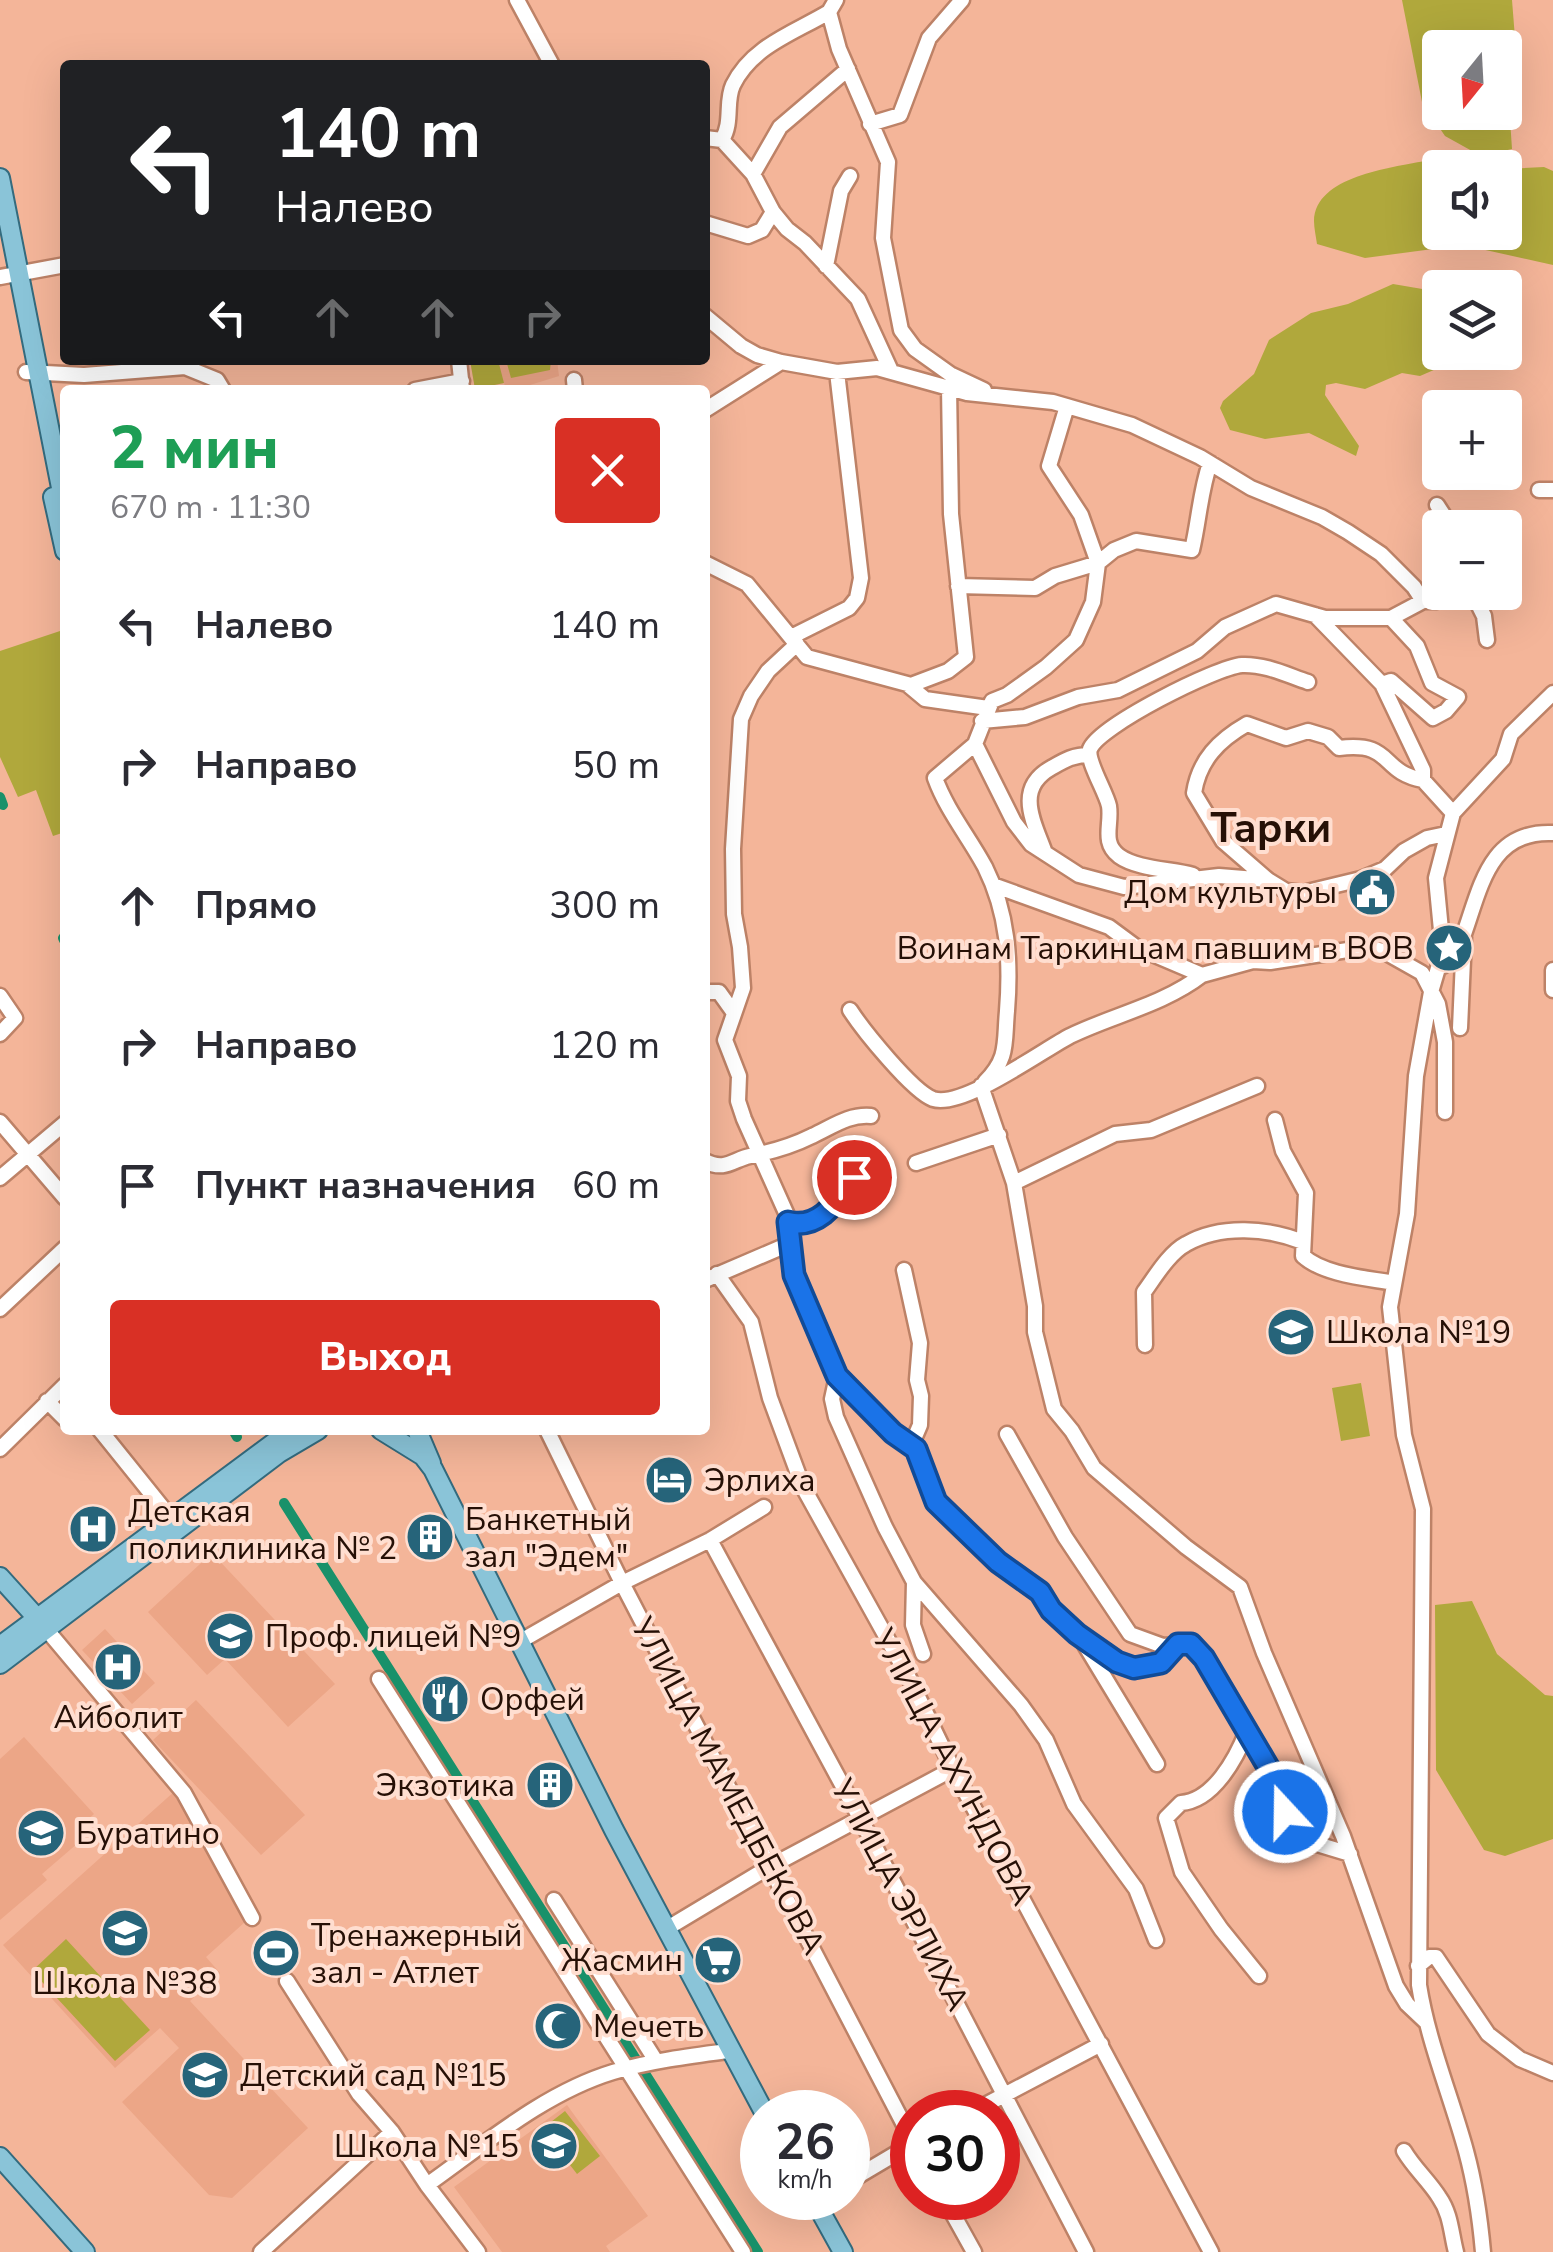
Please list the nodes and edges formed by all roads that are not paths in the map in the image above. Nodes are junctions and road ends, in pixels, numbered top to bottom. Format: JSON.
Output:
{"nodes":[{"id":1,"x":518,"y":0,"type":"edge"},
{"id":2,"x":962,"y":0,"type":"edge"},
{"id":3,"x":832,"y":6,"type":"edge"},
{"id":4,"x":549,"y":60,"type":"edge"},
{"id":5,"x":848,"y":69,"type":"junction"},
{"id":6,"x":870,"y":124,"type":"junction"},
{"id":7,"x":710,"y":139,"type":"edge"},
{"id":8,"x":722,"y":140,"type":"junction"},
{"id":9,"x":753,"y":174,"type":"junction"},
{"id":10,"x":850,"y":176,"type":"dead end"},
{"id":11,"x":0,"y":178,"type":"edge"},
{"id":12,"x":773,"y":212,"type":"junction"},
{"id":13,"x":710,"y":225,"type":"edge"},
{"id":14,"x":0,"y":242,"type":"edge"},
{"id":15,"x":60,"y":266,"type":"edge"},
{"id":16,"x":826,"y":266,"type":"junction"},
{"id":17,"x":8,"y":276,"type":"edge"},
{"id":18,"x":710,"y":320,"type":"edge"},
{"id":19,"x":782,"y":362,"type":"junction"},
{"id":20,"x":890,"y":371,"type":"junction"},
{"id":21,"x":32,"y":372,"type":"junction"},
{"id":22,"x":837,"y":372,"type":"junction"},
{"id":23,"x":220,"y":385,"type":"edge"},
{"id":24,"x":949,"y":388,"type":"junction"},
{"id":25,"x":1000,"y":399,"type":"junction"},
{"id":26,"x":1067,"y":406,"type":"junction"},
{"id":27,"x":710,"y":407,"type":"edge"},
{"id":28,"x":1210,"y":463,"type":"junction"},
{"id":29,"x":60,"y":487,"type":"edge"},
{"id":30,"x":1437,"y":505,"type":"dead end"},
{"id":31,"x":1440,"y":510,"type":"edge"},
{"id":32,"x":60,"y":524,"type":"edge"},
{"id":33,"x":1098,"y":562,"type":"junction"},
{"id":34,"x":710,"y":565,"type":"edge"},
{"id":35,"x":958,"y":586,"type":"junction"},
{"id":36,"x":1422,"y":600,"type":"edge"},
{"id":37,"x":1422,"y":602,"type":"edge"},
{"id":38,"x":1481,"y":610,"type":"edge"},
{"id":39,"x":1314,"y":614,"type":"junction"},
{"id":40,"x":1391,"y":618,"type":"junction"},
{"id":41,"x":1487,"y":640,"type":"dead end"},
{"id":42,"x":794,"y":641,"type":"junction"},
{"id":43,"x":1308,"y":682,"type":"dead end"},
{"id":44,"x":906,"y":684,"type":"junction"},
{"id":45,"x":1382,"y":684,"type":"junction"},
{"id":46,"x":1553,"y":692,"type":"edge"},
{"id":47,"x":985,"y":714,"type":"junction"},
{"id":48,"x":975,"y":744,"type":"junction"},
{"id":49,"x":1089,"y":756,"type":"junction"},
{"id":50,"x":1423,"y":780,"type":"junction"},
{"id":51,"x":1453,"y":813,"type":"junction"},
{"id":52,"x":1553,"y":833,"type":"edge"},
{"id":53,"x":1446,"y":834,"type":"junction"},
{"id":54,"x":1046,"y":853,"type":"junction"},
{"id":55,"x":1198,"y":876,"type":"junction"},
{"id":56,"x":1268,"y":880,"type":"junction"},
{"id":57,"x":992,"y":885,"type":"junction"},
{"id":58,"x":1464,"y":936,"type":"junction"},
{"id":59,"x":1553,"y":970,"type":"edge"},
{"id":60,"x":1202,"y":975,"type":"junction"},
{"id":61,"x":1436,"y":976,"type":"junction"},
{"id":62,"x":1553,"y":990,"type":"edge"},
{"id":63,"x":710,"y":992,"type":"edge"},
{"id":64,"x":1431,"y":992,"type":"junction"},
{"id":65,"x":0,"y":996,"type":"edge"},
{"id":66,"x":850,"y":1010,"type":"dead end"},
{"id":67,"x":734,"y":1014,"type":"junction"},
{"id":68,"x":1460,"y":1028,"type":"dead end"},
{"id":69,"x":0,"y":1034,"type":"edge"},
{"id":70,"x":981,"y":1086,"type":"junction"},
{"id":71,"x":1256,"y":1086,"type":"dead end"},
{"id":72,"x":1446,"y":1112,"type":"dead end"},
{"id":73,"x":872,"y":1116,"type":"dead end"},
{"id":74,"x":1275,"y":1120,"type":"dead end"},
{"id":75,"x":0,"y":1122,"type":"edge"},
{"id":76,"x":60,"y":1127,"type":"edge"},
{"id":77,"x":999,"y":1135,"type":"junction"},
{"id":78,"x":28,"y":1154,"type":"junction"},
{"id":79,"x":760,"y":1156,"type":"junction"},
{"id":80,"x":916,"y":1163,"type":"dead end"},
{"id":81,"x":710,"y":1164,"type":"edge"},
{"id":82,"x":854,"y":1177,"type":"dead end"},
{"id":83,"x":0,"y":1178,"type":"edge"},
{"id":84,"x":1014,"y":1183,"type":"junction"},
{"id":85,"x":60,"y":1192,"type":"edge"},
{"id":86,"x":788,"y":1222,"type":"junction"},
{"id":87,"x":1303,"y":1242,"type":"junction"},
{"id":88,"x":789,"y":1244,"type":"junction"},
{"id":89,"x":60,"y":1253,"type":"edge"},
{"id":90,"x":904,"y":1270,"type":"dead end"},
{"id":91,"x":711,"y":1277,"type":"edge"},
{"id":92,"x":1394,"y":1283,"type":"junction"},
{"id":93,"x":0,"y":1309,"type":"edge"},
{"id":94,"x":1145,"y":1345,"type":"dead end"},
{"id":95,"x":837,"y":1376,"type":"junction"},
{"id":96,"x":60,"y":1389,"type":"edge"},
{"id":97,"x":47,"y":1401,"type":"junction"},
{"id":98,"x":60,"y":1414,"type":"edge"},
{"id":99,"x":1007,"y":1434,"type":"dead end"},
{"id":100,"x":104,"y":1435,"type":"edge"},
{"id":101,"x":286,"y":1435,"type":"edge"},
{"id":102,"x":310,"y":1435,"type":"edge"},
{"id":103,"x":391,"y":1435,"type":"edge"},
{"id":104,"x":418,"y":1435,"type":"edge"},
{"id":105,"x":549,"y":1435,"type":"edge"},
{"id":106,"x":911,"y":1446,"type":"junction"},
{"id":107,"x":0,"y":1449,"type":"edge"},
{"id":108,"x":424,"y":1452,"type":"junction"},
{"id":109,"x":764,"y":1507,"type":"dead end"},
{"id":110,"x":170,"y":1517,"type":"junction"},
{"id":111,"x":710,"y":1540,"type":"junction"},
{"id":112,"x":0,"y":1578,"type":"edge"},
{"id":113,"x":914,"y":1582,"type":"junction"},
{"id":114,"x":622,"y":1583,"type":"junction"},
{"id":115,"x":41,"y":1623,"type":"junction"},
{"id":116,"x":1077,"y":1634,"type":"junction"},
{"id":117,"x":520,"y":1641,"type":"junction"},
{"id":118,"x":1178,"y":1644,"type":"junction"},
{"id":119,"x":0,"y":1646,"type":"edge"},
{"id":120,"x":923,"y":1654,"type":"dead end"},
{"id":121,"x":0,"y":1664,"type":"edge"},
{"id":122,"x":379,"y":1679,"type":"dead end"},
{"id":123,"x":1246,"y":1731,"type":"junction"},
{"id":124,"x":1157,"y":1764,"type":"dead end"},
{"id":125,"x":953,"y":1769,"type":"junction"},
{"id":126,"x":860,"y":1818,"type":"junction"},
{"id":127,"x":1350,"y":1854,"type":"junction"},
{"id":128,"x":770,"y":1866,"type":"junction"},
{"id":129,"x":554,"y":1900,"type":"dead end"},
{"id":130,"x":252,"y":1918,"type":"dead end"},
{"id":131,"x":667,"y":1929,"type":"junction"},
{"id":132,"x":1156,"y":1940,"type":"dead end"},
{"id":133,"x":1418,"y":1966,"type":"junction"},
{"id":134,"x":1258,"y":1976,"type":"dead end"},
{"id":135,"x":287,"y":1981,"type":"dead end"},
{"id":136,"x":1425,"y":2021,"type":"junction"},
{"id":137,"x":1101,"y":2044,"type":"junction"},
{"id":138,"x":728,"y":2050,"type":"junction"},
{"id":139,"x":656,"y":2061,"type":"junction"},
{"id":140,"x":626,"y":2070,"type":"junction"},
{"id":141,"x":1553,"y":2073,"type":"edge"},
{"id":142,"x":751,"y":2090,"type":"edge"},
{"id":143,"x":752,"y":2090,"type":"edge"},
{"id":144,"x":1002,"y":2090,"type":"edge"},
{"id":145,"x":1014,"y":2090,"type":"edge"},
{"id":146,"x":890,"y":2099,"type":"edge"},
{"id":147,"x":1020,"y":2124,"type":"edge"},
{"id":148,"x":392,"y":2132,"type":"junction"},
{"id":149,"x":1404,"y":2151,"type":"dead end"},
{"id":150,"x":0,"y":2157,"type":"edge"},
{"id":151,"x":0,"y":2172,"type":"edge"},
{"id":152,"x":426,"y":2185,"type":"junction"},
{"id":153,"x":826,"y":2220,"type":"edge"},
{"id":154,"x":956,"y":2220,"type":"edge"},
{"id":155,"x":71,"y":2252,"type":"edge"},
{"id":156,"x":84,"y":2252,"type":"edge"},
{"id":157,"x":260,"y":2252,"type":"edge"},
{"id":158,"x":478,"y":2252,"type":"edge"},
{"id":159,"x":744,"y":2252,"type":"edge"},
{"id":160,"x":842,"y":2252,"type":"edge"},
{"id":161,"x":974,"y":2252,"type":"edge"},
{"id":162,"x":1086,"y":2252,"type":"edge"},
{"id":163,"x":1211,"y":2252,"type":"edge"},
{"id":164,"x":1456,"y":2252,"type":"edge"},
{"id":165,"x":1483,"y":2252,"type":"edge"}],
"edges":[{"from":1,"to":4,"type":"street"},
{"from":2,"to":6,"type":"street"},
{"from":3,"to":5,"type":"street"},
{"from":3,"to":8,"type":"street"},
{"from":5,"to":6,"type":"street"},
{"from":5,"to":9,"type":"street"},
{"from":6,"to":25,"type":"street"},
{"from":7,"to":8,"type":"street"},
{"from":8,"to":9,"type":"street"},
{"from":9,"to":12,"type":"street"},
{"from":10,"to":16,"type":"street"},
{"from":11,"to":17,"type":"main road"},
{"from":12,"to":13,"type":"street"},
{"from":12,"to":16,"type":"street"},
{"from":14,"to":17,"type":"main road"},
{"from":15,"to":17,"type":"street"},
{"from":16,"to":20,"type":"street"},
{"from":17,"to":21,"type":"main road"},
{"from":18,"to":19,"type":"street"},
{"from":19,"to":22,"type":"street"},
{"from":19,"to":27,"type":"street"},
{"from":20,"to":22,"type":"street"},
{"from":20,"to":24,"type":"street"},
{"from":21,"to":23,"type":"street"},
{"from":21,"to":29,"type":"main road"},
{"from":21,"to":32,"type":"main road"},
{"from":22,"to":42,"type":"street"},
{"from":24,"to":25,"type":"street"},
{"from":24,"to":35,"type":"street"},
{"from":25,"to":26,"type":"street"},
{"from":26,"to":28,"type":"street"},
{"from":26,"to":33,"type":"street"},
{"from":28,"to":33,"type":"street"},
{"from":28,"to":36,"type":"street"},
{"from":30,"to":31,"type":"street"},
{"from":33,"to":35,"type":"street"},
{"from":33,"to":47,"type":"street"},
{"from":34,"to":42,"type":"street"},
{"from":35,"to":44,"type":"street"},
{"from":37,"to":40,"type":"street"},
{"from":38,"to":41,"type":"street"},
{"from":39,"to":40,"type":"street"},
{"from":39,"to":45,"type":"street"},
{"from":39,"to":47,"type":"street"},
{"from":40,"to":45,"type":"street"},
{"from":42,"to":44,"type":"street"},
{"from":42,"to":67,"type":"street"},
{"from":43,"to":49,"type":"street"},
{"from":44,"to":47,"type":"street"},
{"from":45,"to":50,"type":"street"},
{"from":46,"to":51,"type":"street"},
{"from":47,"to":48,"type":"street"},
{"from":48,"to":54,"type":"street"},
{"from":48,"to":57,"type":"street"},
{"from":49,"to":54,"type":"street"},
{"from":49,"to":55,"type":"street"},
{"from":50,"to":51,"type":"street"},
{"from":50,"to":56,"type":"street"},
{"from":51,"to":53,"type":"street"},
{"from":52,"to":58,"type":"street"},
{"from":53,"to":56,"type":"street"},
{"from":53,"to":61,"type":"street"},
{"from":54,"to":55,"type":"street"},
{"from":55,"to":56,"type":"street"},
{"from":57,"to":60,"type":"street"},
{"from":57,"to":70,"type":"street"},
{"from":58,"to":61,"type":"street"},
{"from":58,"to":68,"type":"street"},
{"from":59,"to":62,"type":"street"},
{"from":60,"to":64,"type":"street"},
{"from":60,"to":70,"type":"street"},
{"from":61,"to":64,"type":"street"},
{"from":63,"to":67,"type":"street"},
{"from":64,"to":72,"type":"street"},
{"from":64,"to":92,"type":"street"},
{"from":65,"to":69,"type":"street"},
{"from":66,"to":70,"type":"street"},
{"from":67,"to":79,"type":"street"},
{"from":70,"to":77,"type":"street"},
{"from":71,"to":84,"type":"street"},
{"from":73,"to":79,"type":"street"},
{"from":74,"to":87,"type":"street"},
{"from":75,"to":78,"type":"street"},
{"from":76,"to":78,"type":"street"},
{"from":77,"to":80,"type":"street"},
{"from":77,"to":84,"type":"street"},
{"from":78,"to":83,"type":"street"},
{"from":78,"to":85,"type":"street"},
{"from":79,"to":81,"type":"street"},
{"from":79,"to":86,"type":"street"},
{"from":82,"to":86,"type":"street"},
{"from":84,"to":127,"type":"street"},
{"from":86,"to":88,"type":"street"},
{"from":87,"to":92,"type":"street"},
{"from":87,"to":94,"type":"street"},
{"from":88,"to":91,"type":"street"},
{"from":88,"to":95,"type":"street"},
{"from":89,"to":93,"type":"street"},
{"from":90,"to":106,"type":"street"},
{"from":91,"to":125,"type":"street","name":"УЛИЦА АХУНДОВА"},
{"from":92,"to":133,"type":"street"},
{"from":95,"to":106,"type":"street"},
{"from":95,"to":113,"type":"street"},
{"from":96,"to":97,"type":"street"},
{"from":97,"to":98,"type":"street"},
{"from":97,"to":107,"type":"street"},
{"from":99,"to":118,"type":"street"},
{"from":100,"to":110,"type":"street"},
{"from":101,"to":110,"type":"main road"},
{"from":102,"to":115,"type":"main road"},
{"from":103,"to":108,"type":"main road"},
{"from":104,"to":108,"type":"main road"},
{"from":105,"to":114,"type":"street","name":"УЛИЦА МАМЕДБЕКОВА"},
{"from":106,"to":116,"type":"street"},
{"from":108,"to":117,"type":"main road"},
{"from":109,"to":111,"type":"street"},
{"from":110,"to":115,"type":"main road"},
{"from":111,"to":114,"type":"street"},
{"from":111,"to":126,"type":"street","name":"УЛИЦА ЭРЛИХА"},
{"from":112,"to":115,"type":"main road"},
{"from":113,"to":120,"type":"street"},
{"from":113,"to":132,"type":"street"},
{"from":114,"to":117,"type":"street"},
{"from":114,"to":128,"type":"street","name":"УЛИЦА МАМЕДБЕКОВА"},
{"from":115,"to":119,"type":"main road"},
{"from":115,"to":121,"type":"main road"},
{"from":115,"to":130,"type":"street"},
{"from":116,"to":118,"type":"street"},
{"from":116,"to":124,"type":"street"},
{"from":117,"to":131,"type":"main road"},
{"from":118,"to":123,"type":"street"},
{"from":122,"to":140,"type":"street"},
{"from":123,"to":127,"type":"street"},
{"from":123,"to":134,"type":"street"},
{"from":125,"to":126,"type":"street"},
{"from":125,"to":137,"type":"street","name":"УЛИЦА АХУНДОВА"},
{"from":126,"to":128,"type":"street"},
{"from":126,"to":144,"type":"street","name":"УЛИЦА ЭРЛИХА"},
{"from":127,"to":136,"type":"street"},
{"from":128,"to":131,"type":"street"},
{"from":128,"to":146,"type":"street","name":"УЛИЦА МАМЕДБЕКОВА"},
{"from":129,"to":139,"type":"street"},
{"from":131,"to":138,"type":"main road"},
{"from":131,"to":143,"type":"main road"},
{"from":133,"to":136,"type":"street"},
{"from":133,"to":141,"type":"street"},
{"from":135,"to":148,"type":"street"},
{"from":136,"to":165,"type":"street"},
{"from":137,"to":145,"type":"street"},
{"from":137,"to":163,"type":"street","name":"УЛИЦА АХУНДОВА"},
{"from":138,"to":139,"type":"street"},
{"from":138,"to":142,"type":"main road"},
{"from":139,"to":140,"type":"street"},
{"from":140,"to":152,"type":"street"},
{"from":140,"to":159,"type":"street"},
{"from":147,"to":162,"type":"street","name":"УЛИЦА ЭРЛИХА"},
{"from":148,"to":152,"type":"street"},
{"from":148,"to":157,"type":"street"},
{"from":149,"to":164,"type":"street"},
{"from":150,"to":156,"type":"main road"},
{"from":151,"to":155,"type":"main road"},
{"from":152,"to":158,"type":"street"},
{"from":153,"to":160,"type":"main road"},
{"from":154,"to":161,"type":"street"}]}
